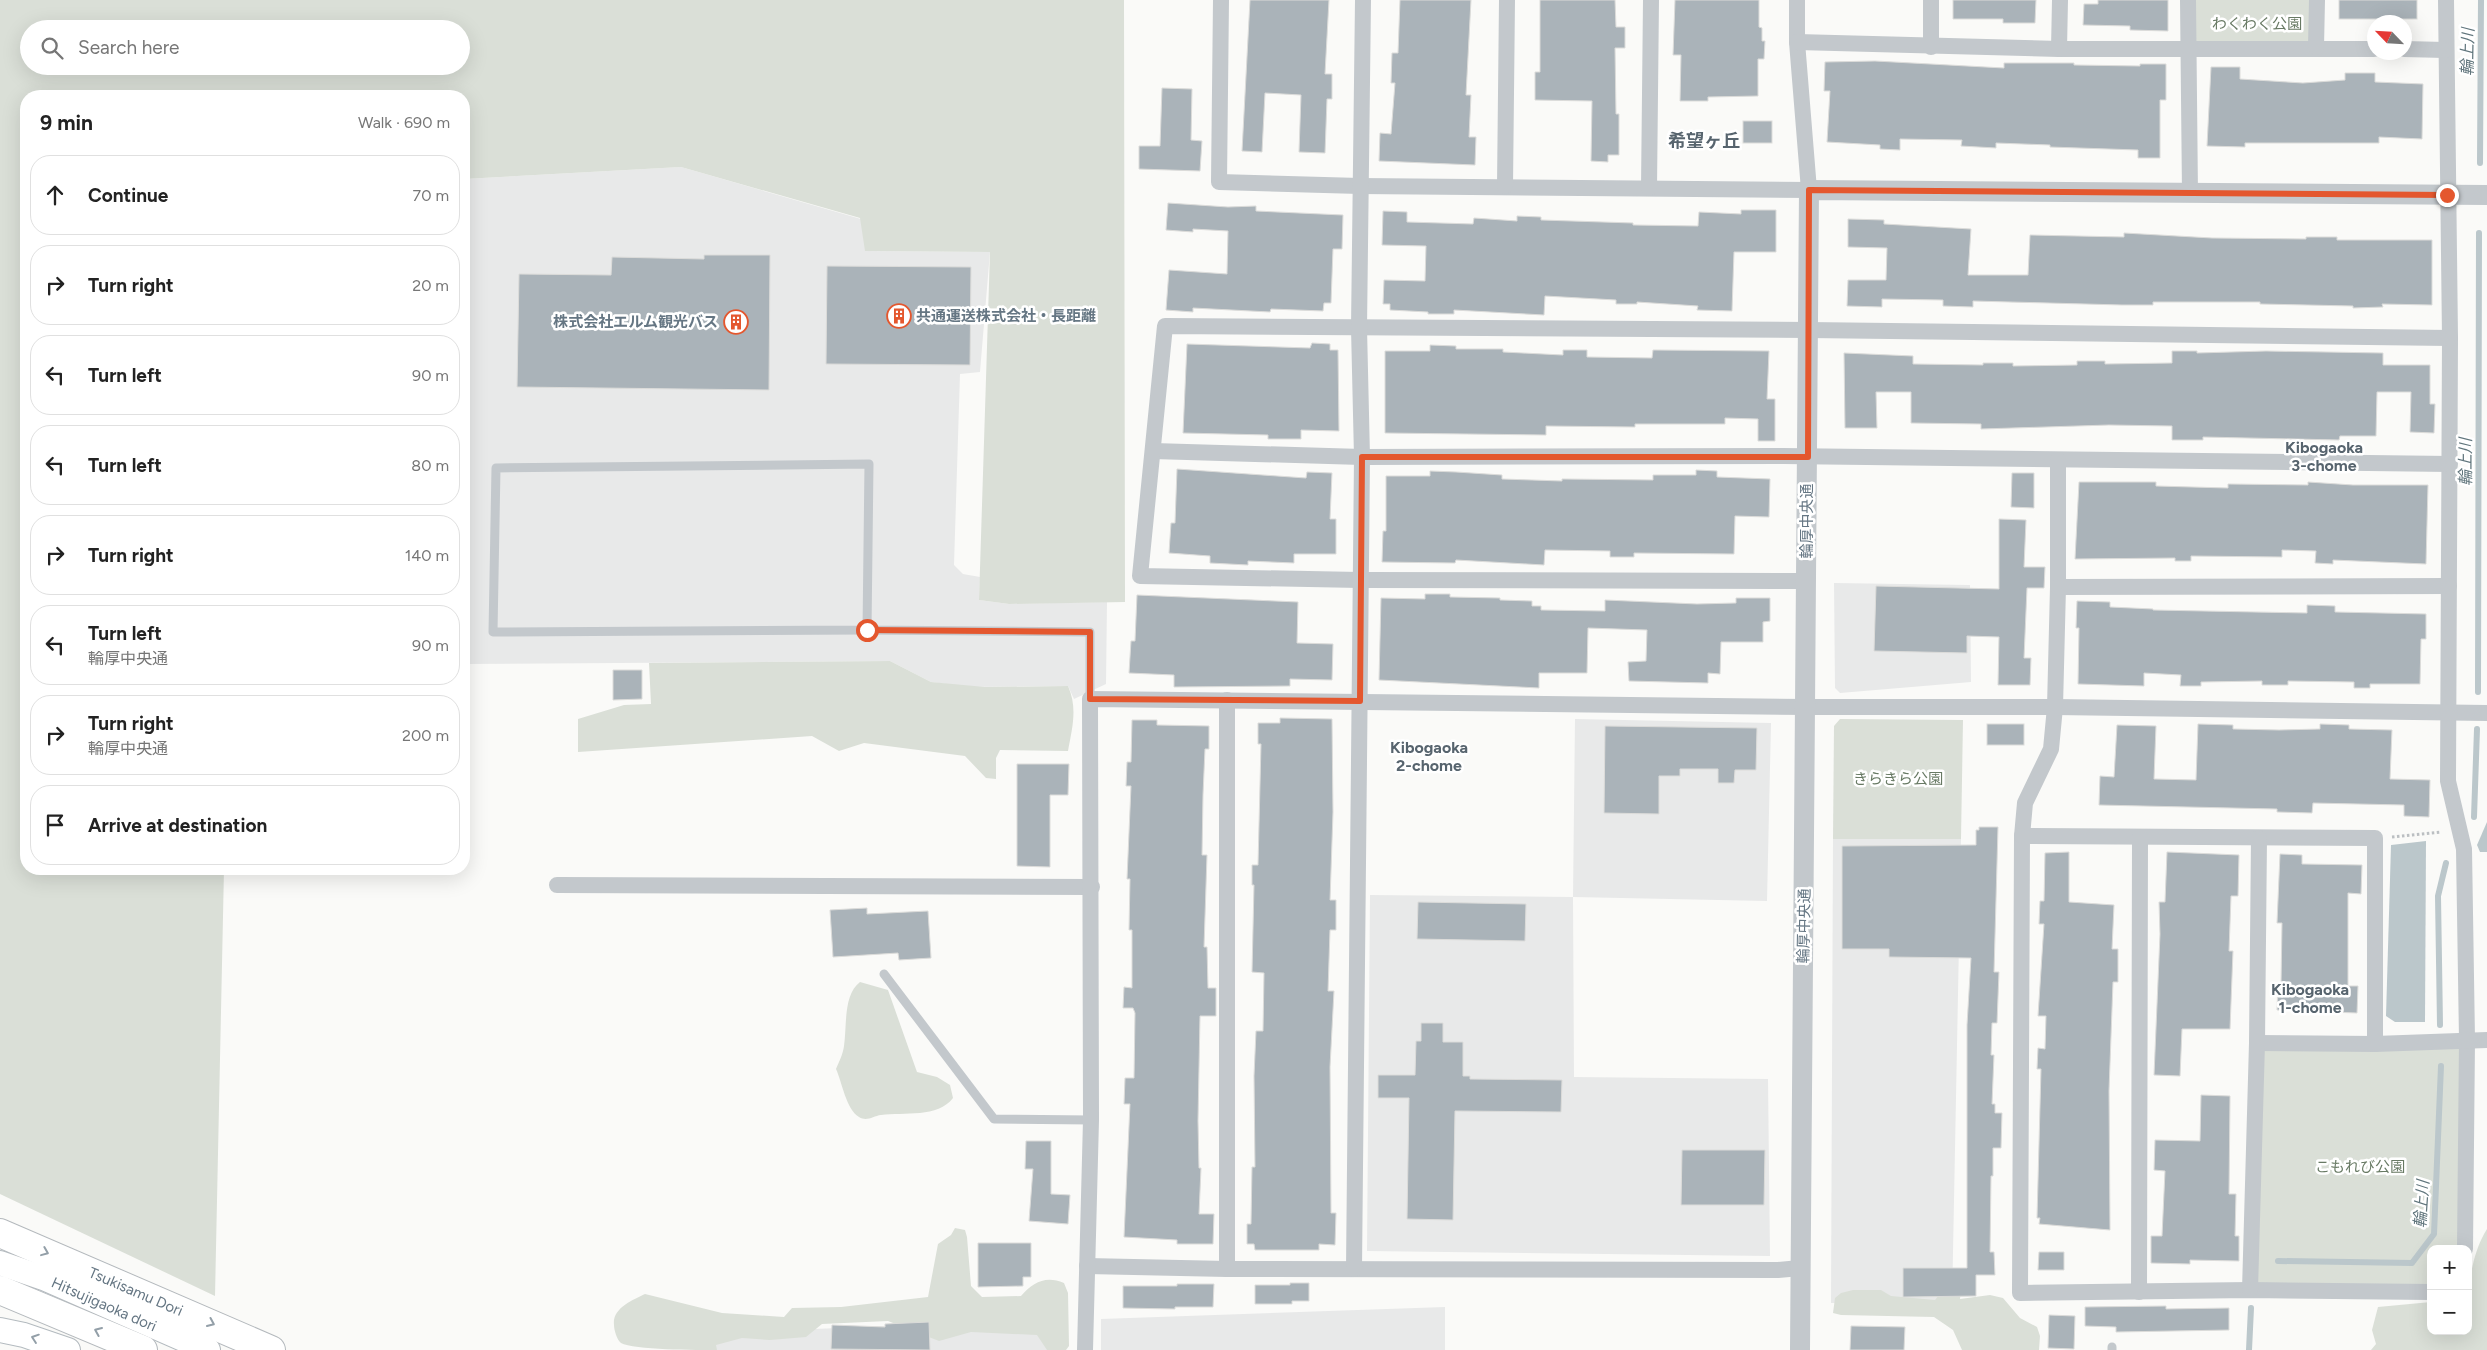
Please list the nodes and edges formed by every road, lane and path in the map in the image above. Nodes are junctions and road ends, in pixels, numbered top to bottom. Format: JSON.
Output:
{"nodes":[{"id":1,"x":1220,"y":0,"type":"edge"},
{"id":2,"x":1363,"y":0,"type":"edge"},
{"id":3,"x":1507,"y":0,"type":"edge"},
{"id":4,"x":1651,"y":0,"type":"edge"},
{"id":5,"x":1797,"y":0,"type":"edge"},
{"id":6,"x":1931,"y":0,"type":"edge"},
{"id":7,"x":2060,"y":0,"type":"edge"},
{"id":8,"x":2188,"y":0,"type":"edge"},
{"id":9,"x":2317,"y":0,"type":"edge"},
{"id":10,"x":2446,"y":0,"type":"edge"},
{"id":11,"x":1797,"y":42,"type":"junction"},
{"id":12,"x":1931,"y":47,"type":"junction"},
{"id":13,"x":2316,"y":47,"type":"junction"},
{"id":14,"x":2367,"y":48,"type":"edge"},
{"id":15,"x":2060,"y":49,"type":"junction"},
{"id":16,"x":2188,"y":49,"type":"junction"},
{"id":17,"x":2412,"y":49,"type":"edge"},
{"id":18,"x":2445,"y":50,"type":"junction"},
{"id":19,"x":1360,"y":186,"type":"junction"},
{"id":20,"x":1505,"y":186,"type":"junction"},
{"id":21,"x":1649,"y":188,"type":"junction"},
{"id":22,"x":1809,"y":190,"type":"junction"},
{"id":23,"x":2190,"y":194,"type":"junction"},
{"id":24,"x":2447,"y":195,"type":"junction"},
{"id":25,"x":2487,"y":196,"type":"edge"},
{"id":26,"x":1360,"y":328,"type":"junction"},
{"id":27,"x":1808,"y":330,"type":"junction"},
{"id":28,"x":2450,"y":338,"type":"junction"},
{"id":29,"x":1153,"y":451,"type":"junction"},
{"id":30,"x":1362,"y":457,"type":"junction"},
{"id":31,"x":1808,"y":457,"type":"junction"},
{"id":32,"x":2058,"y":460,"type":"junction"},
{"id":33,"x":2450,"y":464,"type":"junction"},
{"id":34,"x":1360,"y":580,"type":"junction"},
{"id":35,"x":1807,"y":581,"type":"junction"},
{"id":36,"x":2449,"y":586,"type":"junction"},
{"id":37,"x":2058,"y":587,"type":"junction"},
{"id":38,"x":867,"y":630,"type":"junction"},
{"id":39,"x":1090,"y":699,"type":"junction"},
{"id":40,"x":1227,"y":700,"type":"junction"},
{"id":41,"x":1360,"y":701,"type":"junction"},
{"id":42,"x":1806,"y":707,"type":"junction"},
{"id":43,"x":2055,"y":707,"type":"junction"},
{"id":44,"x":2487,"y":713,"type":"edge"},
{"id":45,"x":2448,"y":714,"type":"junction"},
{"id":46,"x":2434,"y":833,"type":"dead end"},
{"id":47,"x":2022,"y":836,"type":"junction"},
{"id":48,"x":2140,"y":837,"type":"junction"},
{"id":49,"x":2259,"y":838,"type":"junction"},
{"id":50,"x":2375,"y":838,"type":"junction"},
{"id":51,"x":557,"y":885,"type":"dead end"},
{"id":52,"x":1092,"y":887,"type":"junction"},
{"id":53,"x":884,"y":974,"type":"dead end"},
{"id":54,"x":2467,"y":1040,"type":"junction"},
{"id":55,"x":2487,"y":1040,"type":"edge"},
{"id":56,"x":2257,"y":1042,"type":"junction"},
{"id":57,"x":2375,"y":1044,"type":"junction"},
{"id":58,"x":1090,"y":1120,"type":"junction"},
{"id":59,"x":0,"y":1233,"type":"edge"},
{"id":60,"x":2465,"y":1245,"type":"edge"},
{"id":61,"x":0,"y":1263,"type":"edge"},
{"id":62,"x":1087,"y":1266,"type":"junction"},
{"id":63,"x":1800,"y":1268,"type":"junction"},
{"id":64,"x":1227,"y":1269,"type":"junction"},
{"id":65,"x":1354,"y":1269,"type":"junction"},
{"id":66,"x":0,"y":1290,"type":"edge"},
{"id":67,"x":2250,"y":1290,"type":"junction"},
{"id":68,"x":2139,"y":1292,"type":"junction"},
{"id":69,"x":2427,"y":1292,"type":"edge"},
{"id":70,"x":0,"y":1330,"type":"edge"},
{"id":71,"x":68,"y":1350,"type":"edge"},
{"id":72,"x":143,"y":1350,"type":"edge"},
{"id":73,"x":208,"y":1350,"type":"edge"},
{"id":74,"x":272,"y":1350,"type":"edge"},
{"id":75,"x":1085,"y":1350,"type":"edge"},
{"id":76,"x":1800,"y":1350,"type":"edge"}],
"edges":[{"from":1,"to":19,"type":"street"},
{"from":2,"to":19,"type":"street"},
{"from":3,"to":20,"type":"street"},
{"from":4,"to":21,"type":"street"},
{"from":5,"to":11,"type":"street"},
{"from":6,"to":12,"type":"street"},
{"from":7,"to":15,"type":"street"},
{"from":8,"to":16,"type":"street"},
{"from":9,"to":13,"type":"street"},
{"from":10,"to":18,"type":"street"},
{"from":11,"to":12,"type":"street"},
{"from":11,"to":22,"type":"street"},
{"from":12,"to":15,"type":"street"},
{"from":13,"to":14,"type":"street"},
{"from":13,"to":16,"type":"street"},
{"from":15,"to":16,"type":"street"},
{"from":16,"to":23,"type":"street"},
{"from":17,"to":18,"type":"street"},
{"from":18,"to":24,"type":"street"},
{"from":19,"to":20,"type":"street"},
{"from":19,"to":26,"type":"street"},
{"from":20,"to":21,"type":"street"},
{"from":21,"to":22,"type":"street"},
{"from":22,"to":23,"type":"street"},
{"from":22,"to":27,"type":"street","name":"輪厚中央通"},
{"from":23,"to":24,"type":"street"},
{"from":24,"to":25,"type":"street"},
{"from":24,"to":28,"type":"street"},
{"from":26,"to":27,"type":"street"},
{"from":26,"to":29,"type":"street"},
{"from":26,"to":30,"type":"street"},
{"from":27,"to":28,"type":"street"},
{"from":27,"to":31,"type":"street","name":"輪厚中央通"},
{"from":28,"to":33,"type":"street"},
{"from":29,"to":30,"type":"street"},
{"from":29,"to":34,"type":"street"},
{"from":30,"to":31,"type":"street"},
{"from":30,"to":34,"type":"street"},
{"from":31,"to":32,"type":"street"},
{"from":31,"to":35,"type":"street","name":"輪厚中央通"},
{"from":32,"to":33,"type":"street"},
{"from":32,"to":37,"type":"street"},
{"from":33,"to":36,"type":"street"},
{"from":34,"to":35,"type":"street"},
{"from":34,"to":41,"type":"street"},
{"from":35,"to":42,"type":"street","name":"輪厚中央通"},
{"from":36,"to":37,"type":"street"},
{"from":36,"to":45,"type":"street"},
{"from":37,"to":43,"type":"street"},
{"from":38,"to":38,"type":"lane"},
{"from":38,"to":39,"type":"lane"},
{"from":39,"to":40,"type":"street"},
{"from":39,"to":52,"type":"street"},
{"from":40,"to":41,"type":"street"},
{"from":40,"to":64,"type":"street"},
{"from":41,"to":42,"type":"street"},
{"from":41,"to":65,"type":"street"},
{"from":42,"to":43,"type":"street"},
{"from":42,"to":63,"type":"street","name":"輪厚中央通"},
{"from":43,"to":45,"type":"street"},
{"from":43,"to":47,"type":"street"},
{"from":44,"to":45,"type":"street"},
{"from":45,"to":54,"type":"street"},
{"from":46,"to":50,"type":"path"},
{"from":47,"to":48,"type":"street"},
{"from":47,"to":68,"type":"street"},
{"from":48,"to":49,"type":"street"},
{"from":48,"to":68,"type":"street"},
{"from":49,"to":50,"type":"street"},
{"from":49,"to":56,"type":"street"},
{"from":50,"to":57,"type":"street"},
{"from":51,"to":52,"type":"street"},
{"from":52,"to":58,"type":"street"},
{"from":53,"to":58,"type":"lane"},
{"from":54,"to":55,"type":"street"},
{"from":54,"to":57,"type":"street"},
{"from":54,"to":60,"type":"street"},
{"from":56,"to":57,"type":"street"},
{"from":56,"to":67,"type":"street"},
{"from":58,"to":62,"type":"street"},
{"from":59,"to":74,"type":"highway","name":"Tsukisamu Dori","one_way":true},
{"from":61,"to":73,"type":"main road","name":"Hitsujigaoka dori"},
{"from":62,"to":64,"type":"street"},
{"from":62,"to":75,"type":"street"},
{"from":63,"to":65,"type":"street"},
{"from":63,"to":76,"type":"street","name":"輪厚中央通"},
{"from":64,"to":65,"type":"street"},
{"from":72,"to":66,"type":"highway","one_way":true},
{"from":67,"to":68,"type":"street"},
{"from":67,"to":69,"type":"street"},
{"from":71,"to":70,"type":"main road","one_way":true}]}
